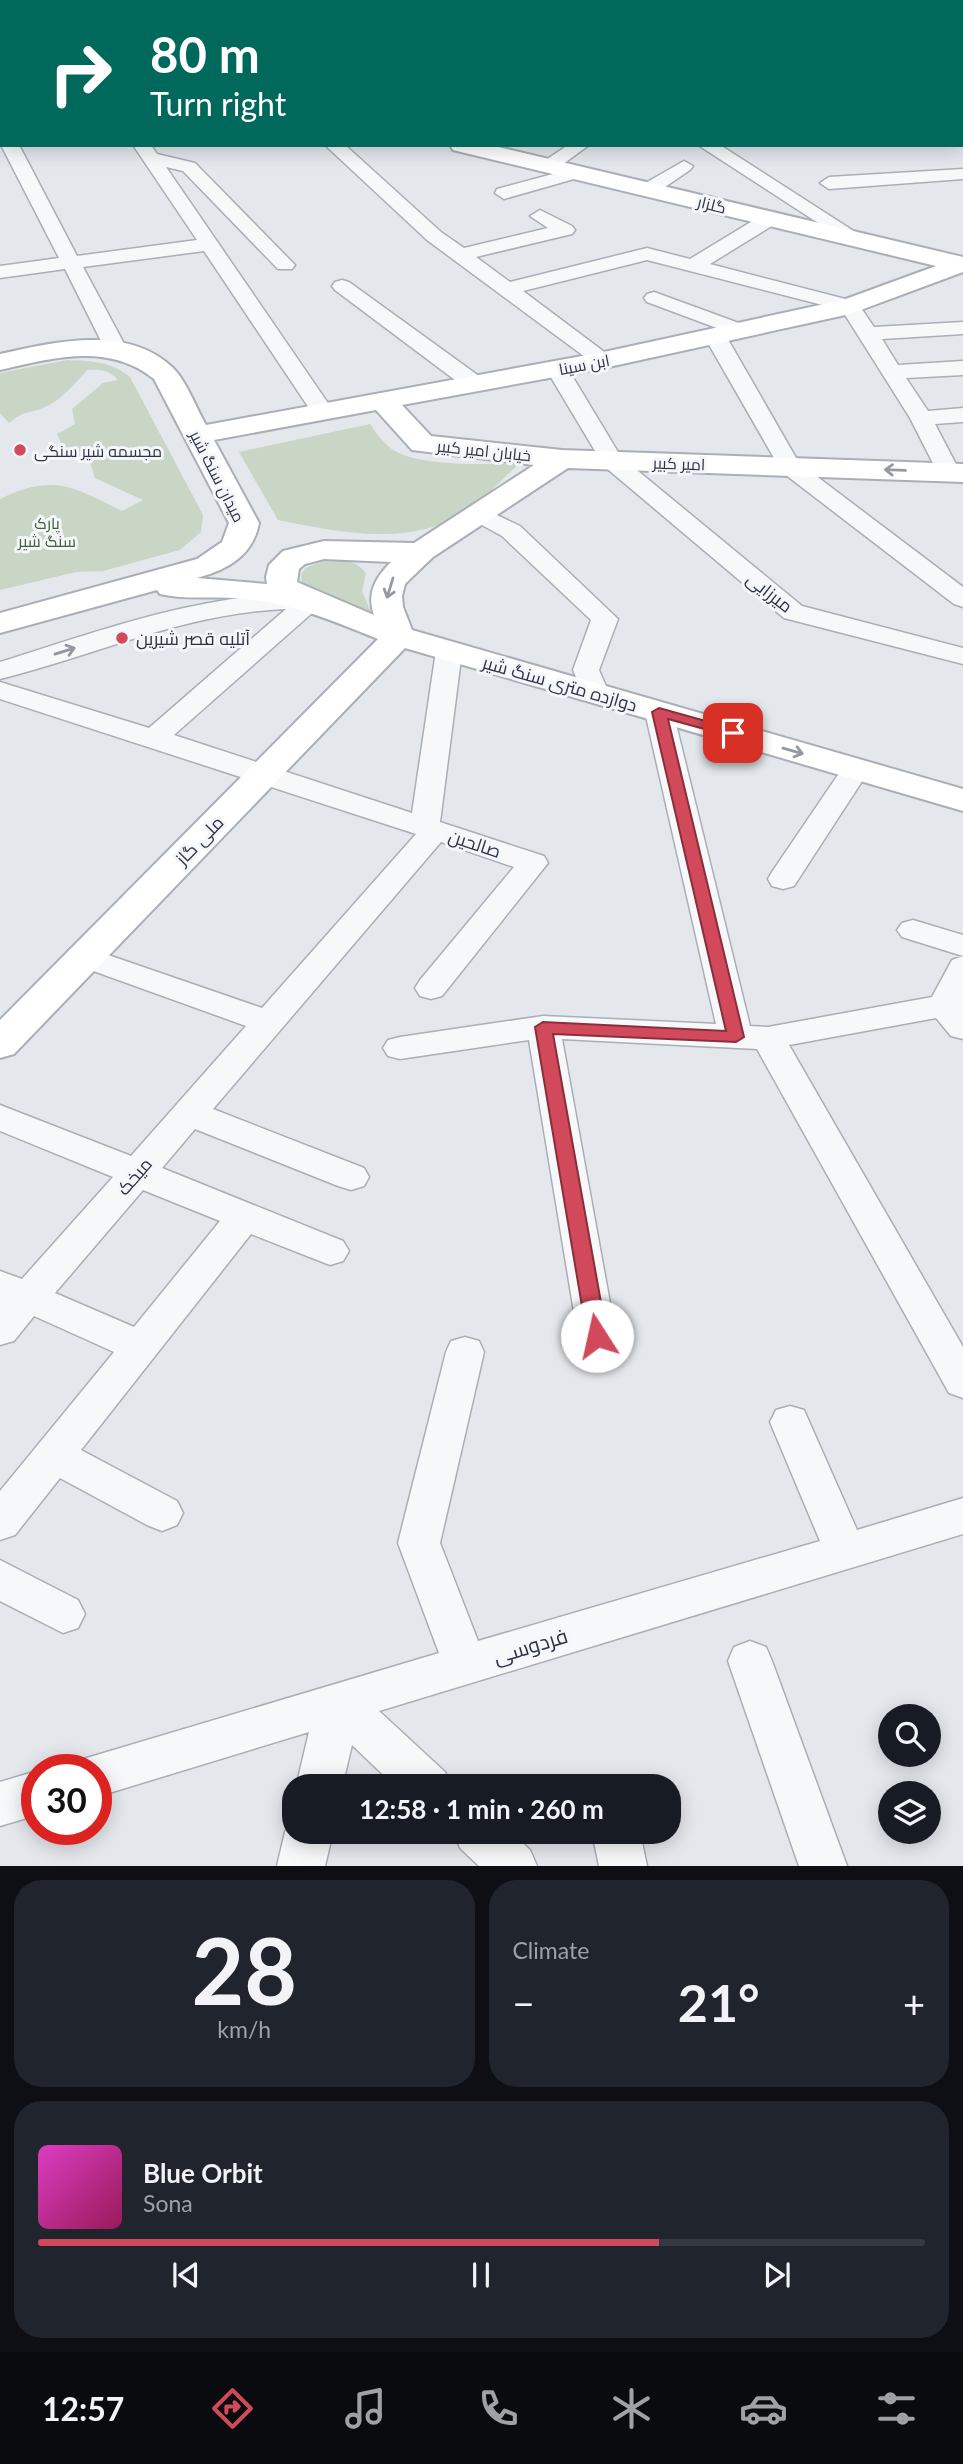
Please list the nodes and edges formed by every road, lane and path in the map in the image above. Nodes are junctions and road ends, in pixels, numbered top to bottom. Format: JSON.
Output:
{"nodes":[{"id":1,"x":11,"y":147,"type":"edge"},
{"id":2,"x":336,"y":147,"type":"edge"},
{"id":3,"x":469,"y":147,"type":"edge"},
{"id":4,"x":577,"y":147,"type":"edge"},
{"id":5,"x":710,"y":147,"type":"edge"},
{"id":6,"x":147,"y":152,"type":"edge"},
{"id":7,"x":549,"y":166,"type":"junction"},
{"id":8,"x":684,"y":166,"type":"dead end"},
{"id":9,"x":575,"y":173,"type":"junction"},
{"id":10,"x":963,"y":174,"type":"edge"},
{"id":11,"x":829,"y":183,"type":"dead end"},
{"id":12,"x":504,"y":193,"type":"dead end"},
{"id":13,"x":653,"y":196,"type":"junction"},
{"id":14,"x":540,"y":216,"type":"dead end"},
{"id":15,"x":771,"y":218,"type":"junction"},
{"id":16,"x":856,"y":239,"type":"junction"},
{"id":17,"x":210,"y":244,"type":"junction"},
{"id":18,"x":696,"y":244,"type":"dead end"},
{"id":19,"x":719,"y":249,"type":"junction"},
{"id":20,"x":461,"y":255,"type":"junction"},
{"id":21,"x":71,"y":262,"type":"junction"},
{"id":22,"x":285,"y":265,"type":"dead end"},
{"id":23,"x":963,"y":265,"type":"edge"},
{"id":24,"x":693,"y":266,"type":"junction"},
{"id":25,"x":0,"y":272,"type":"edge"},
{"id":26,"x":342,"y":286,"type":"dead end"},
{"id":27,"x":508,"y":289,"type":"junction"},
{"id":28,"x":654,"y":298,"type":"dead end"},
{"id":29,"x":850,"y":306,"type":"junction"},
{"id":30,"x":963,"y":328,"type":"edge"},
{"id":31,"x":728,"y":333,"type":"junction"},
{"id":32,"x":867,"y":334,"type":"junction"},
{"id":33,"x":117,"y":351,"type":"junction"},
{"id":34,"x":604,"y":360,"type":"junction"},
{"id":35,"x":0,"y":362,"type":"edge"},
{"id":36,"x":963,"y":368,"type":"edge"},
{"id":37,"x":557,"y":369,"type":"junction"},
{"id":38,"x":892,"y":372,"type":"junction"},
{"id":39,"x":475,"y":384,"type":"junction"},
{"id":40,"x":383,"y":401,"type":"junction"},
{"id":41,"x":323,"y":412,"type":"junction"},
{"id":42,"x":963,"y":415,"type":"edge"},
{"id":43,"x":921,"y":418,"type":"junction"},
{"id":44,"x":197,"y":435,"type":"junction"},
{"id":45,"x":562,"y":459,"type":"junction"},
{"id":46,"x":612,"y":461,"type":"junction"},
{"id":47,"x":790,"y":467,"type":"junction"},
{"id":48,"x":955,"y":472,"type":"edge"},
{"id":49,"x":480,"y":514,"type":"junction"},
{"id":50,"x":264,"y":532,"type":"junction"},
{"id":51,"x":337,"y":549,"type":"junction"},
{"id":52,"x":422,"y":551,"type":"junction"},
{"id":53,"x":129,"y":589,"type":"junction"},
{"id":54,"x":963,"y":599,"type":"edge"},
{"id":55,"x":312,"y":601,"type":"junction"},
{"id":56,"x":0,"y":623,"type":"edge"},
{"id":57,"x":398,"y":636,"type":"junction"},
{"id":58,"x":449,"y":651,"type":"junction"},
{"id":59,"x":963,"y":656,"type":"edge"},
{"id":60,"x":0,"y":671,"type":"edge"},
{"id":61,"x":0,"y":690,"type":"edge"},
{"id":62,"x":595,"y":693,"type":"junction"},
{"id":63,"x":659,"y":712,"type":"junction"},
{"id":64,"x":153,"y":739,"type":"junction"},
{"id":65,"x":856,"y":769,"type":"junction"},
{"id":66,"x":264,"y":773,"type":"junction"},
{"id":67,"x":963,"y":800,"type":"edge"},
{"id":68,"x":430,"y":828,"type":"junction"},
{"id":69,"x":783,"y":879,"type":"dead end"},
{"id":70,"x":913,"y":930,"type":"dead end"},
{"id":71,"x":963,"y":946,"type":"edge"},
{"id":72,"x":85,"y":957,"type":"junction"},
{"id":73,"x":963,"y":967,"type":"edge"},
{"id":74,"x":431,"y":988,"type":"dead end"},
{"id":75,"x":953,"y":1017,"type":"edge"},
{"id":76,"x":269,"y":1023,"type":"junction"},
{"id":77,"x":543,"y":1027,"type":"junction"},
{"id":78,"x":752,"y":1037,"type":"junction"},
{"id":79,"x":0,"y":1044,"type":"edge"},
{"id":80,"x":400,"y":1048,"type":"dead end"},
{"id":81,"x":190,"y":1113,"type":"junction"},
{"id":82,"x":0,"y":1117,"type":"edge"},
{"id":83,"x":138,"y":1173,"type":"junction"},
{"id":84,"x":351,"y":1177,"type":"dead end"},
{"id":85,"x":245,"y":1216,"type":"junction"},
{"id":86,"x":330,"y":1251,"type":"dead end"},
{"id":87,"x":14,"y":1291,"type":"edge"},
{"id":88,"x":0,"y":1330,"type":"edge"},
{"id":89,"x":597,"y":1336,"type":"dead end"},
{"id":90,"x":141,"y":1347,"type":"junction"},
{"id":91,"x":465,"y":1352,"type":"dead end"},
{"id":92,"x":963,"y":1382,"type":"edge"},
{"id":93,"x":790,"y":1422,"type":"dead end"},
{"id":94,"x":54,"y":1455,"type":"junction"},
{"id":95,"x":162,"y":1513,"type":"dead end"},
{"id":96,"x":963,"y":1516,"type":"edge"},
{"id":97,"x":0,"y":1522,"type":"edge"},
{"id":98,"x":845,"y":1551,"type":"junction"},
{"id":99,"x":0,"y":1579,"type":"edge"},
{"id":100,"x":63,"y":1614,"type":"dead end"},
{"id":101,"x":750,"y":1661,"type":"dead end"},
{"id":102,"x":464,"y":1664,"type":"junction"},
{"id":103,"x":339,"y":1703,"type":"junction"},
{"id":104,"x":112,"y":1770,"type":"edge"},
{"id":105,"x":322,"y":1774,"type":"edge"},
{"id":106,"x":415,"y":1774,"type":"edge"},
{"id":107,"x":21,"y":1798,"type":"edge"},
{"id":108,"x":0,"y":1804,"type":"edge"},
{"id":109,"x":306,"y":1844,"type":"edge"},
{"id":110,"x":490,"y":1844,"type":"edge"},
{"id":111,"x":618,"y":1844,"type":"edge"},
{"id":112,"x":301,"y":1866,"type":"edge"},
{"id":113,"x":513,"y":1866,"type":"edge"},
{"id":114,"x":623,"y":1866,"type":"edge"},
{"id":115,"x":823,"y":1866,"type":"edge"}],
"edges":[{"from":1,"to":21,"type":"street"},
{"from":2,"to":20,"type":"street"},
{"from":3,"to":7,"type":"main road","name":"گلزار"},
{"from":4,"to":7,"type":"street"},
{"from":5,"to":16,"type":"street"},
{"from":6,"to":17,"type":"street"},
{"from":6,"to":22,"type":"street"},
{"from":7,"to":9,"type":"main road","name":"گلزار"},
{"from":8,"to":13,"type":"street"},
{"from":9,"to":12,"type":"street"},
{"from":9,"to":13,"type":"main road","name":"گلزار"},
{"from":10,"to":11,"type":"street"},
{"from":13,"to":15,"type":"main road","name":"گلزار"},
{"from":14,"to":20,"type":"street"},
{"from":15,"to":16,"type":"main road","name":"گلزار"},
{"from":15,"to":19,"type":"street"},
{"from":16,"to":23,"type":"main road","name":"گلزار"},
{"from":17,"to":21,"type":"street"},
{"from":17,"to":41,"type":"street"},
{"from":18,"to":19,"type":"street"},
{"from":19,"to":24,"type":"street"},
{"from":20,"to":27,"type":"street"},
{"from":21,"to":25,"type":"street"},
{"from":21,"to":33,"type":"street"},
{"from":23,"to":29,"type":"main road","name":"ابن سینا"},
{"from":24,"to":27,"type":"street"},
{"from":24,"to":29,"type":"street"},
{"from":26,"to":39,"type":"street"},
{"from":27,"to":34,"type":"street"},
{"from":28,"to":31,"type":"street"},
{"from":29,"to":31,"type":"main road","name":"ابن سینا"},
{"from":29,"to":32,"type":"street"},
{"from":30,"to":32,"type":"street"},
{"from":31,"to":34,"type":"main road","name":"ابن سینا"},
{"from":31,"to":47,"type":"street"},
{"from":32,"to":38,"type":"street"},
{"from":33,"to":35,"type":"main road","name":"میدان سنگ شیر"},
{"from":33,"to":44,"type":"main road","name":"میدان سنگ شیر"},
{"from":34,"to":37,"type":"main road","name":"ابن سینا"},
{"from":36,"to":38,"type":"street"},
{"from":37,"to":39,"type":"main road","name":"ابن سینا"},
{"from":37,"to":46,"type":"street","name":"میرزایی"},
{"from":38,"to":43,"type":"street"},
{"from":39,"to":40,"type":"main road","name":"ابن سینا"},
{"from":40,"to":41,"type":"main road","name":"ابن سینا"},
{"from":40,"to":45,"type":"main road","name":"خیابان امیر کبیر"},
{"from":41,"to":44,"type":"main road","name":"ابن سینا"},
{"from":42,"to":43,"type":"street"},
{"from":43,"to":48,"type":"street"},
{"from":44,"to":50,"type":"main road","name":"میدان سنگ شیر"},
{"from":45,"to":46,"type":"main road","name":"امیر کبیر"},
{"from":45,"to":49,"type":"main road"},
{"from":46,"to":47,"type":"main road","name":"امیر کبیر"},
{"from":46,"to":59,"type":"street","name":"میرزایی"},
{"from":48,"to":47,"type":"main road","name":"امیر کبیر","one_way":true},
{"from":47,"to":54,"type":"street"},
{"from":49,"to":52,"type":"main road"},
{"from":49,"to":62,"type":"street"},
{"from":50,"to":51,"type":"main road"},
{"from":50,"to":53,"type":"main road","name":"میدان سنگ شیر"},
{"from":51,"to":52,"type":"main road"},
{"from":51,"to":55,"type":"main road"},
{"from":52,"to":57,"type":"main road","one_way":true},
{"from":53,"to":55,"type":"main road"},
{"from":53,"to":56,"type":"main road","name":"میدان سنگ شیر"},
{"from":55,"to":57,"type":"main road","name":"دوازده متری سنگ شیر"},
{"from":60,"to":55,"type":"street","one_way":true},
{"from":55,"to":64,"type":"street"},
{"from":57,"to":58,"type":"main road","name":"دوازده متری سنگ شیر"},
{"from":57,"to":66,"type":"main road","name":"ملی گاز"},
{"from":58,"to":62,"type":"main road","name":"دوازده متری سنگ شیر"},
{"from":58,"to":68,"type":"street"},
{"from":61,"to":64,"type":"street","name":"صالحین"},
{"from":62,"to":63,"type":"main road","name":"دوازده متری سنگ شیر"},
{"from":63,"to":65,"type":"main road","name":"دوازده متری سنگ شیر","one_way":true},
{"from":63,"to":78,"type":"street"},
{"from":64,"to":66,"type":"street","name":"صالحین"},
{"from":65,"to":67,"type":"main road","name":"دوازده متری سنگ شیر"},
{"from":65,"to":69,"type":"street"},
{"from":66,"to":68,"type":"street","name":"صالحین"},
{"from":66,"to":72,"type":"main road","name":"ملی گاز"},
{"from":68,"to":74,"type":"street","name":"صالحین"},
{"from":68,"to":76,"type":"street","name":"میخک"},
{"from":70,"to":71,"type":"street"},
{"from":72,"to":76,"type":"street"},
{"from":72,"to":79,"type":"main road","name":"ملی گاز"},
{"from":73,"to":75,"type":"street"},
{"from":75,"to":78,"type":"street"},
{"from":76,"to":81,"type":"street","name":"میخک"},
{"from":77,"to":78,"type":"street"},
{"from":77,"to":80,"type":"street"},
{"from":77,"to":89,"type":"street"},
{"from":78,"to":92,"type":"street"},
{"from":81,"to":83,"type":"street","name":"میخک"},
{"from":81,"to":84,"type":"street"},
{"from":82,"to":83,"type":"street"},
{"from":83,"to":85,"type":"street"},
{"from":83,"to":87,"type":"street","name":"میخک"},
{"from":85,"to":86,"type":"street"},
{"from":85,"to":90,"type":"street"},
{"from":87,"to":88,"type":"street","name":"میخک"},
{"from":87,"to":90,"type":"street"},
{"from":90,"to":94,"type":"street"},
{"from":91,"to":102,"type":"street"},
{"from":93,"to":98,"type":"street"},
{"from":94,"to":95,"type":"street"},
{"from":94,"to":97,"type":"street"},
{"from":96,"to":98,"type":"street","name":"فردوسی"},
{"from":98,"to":102,"type":"street","name":"فردوسی"},
{"from":99,"to":100,"type":"street"},
{"from":101,"to":115,"type":"street"},
{"from":102,"to":103,"type":"street","name":"فردوسی"},
{"from":103,"to":104,"type":"street","name":"فردوسی"},
{"from":103,"to":105,"type":"street"},
{"from":103,"to":106,"type":"street"},
{"from":107,"to":108,"type":"street"},
{"from":109,"to":112,"type":"street"},
{"from":110,"to":113,"type":"street"},
{"from":111,"to":114,"type":"street"}]}
